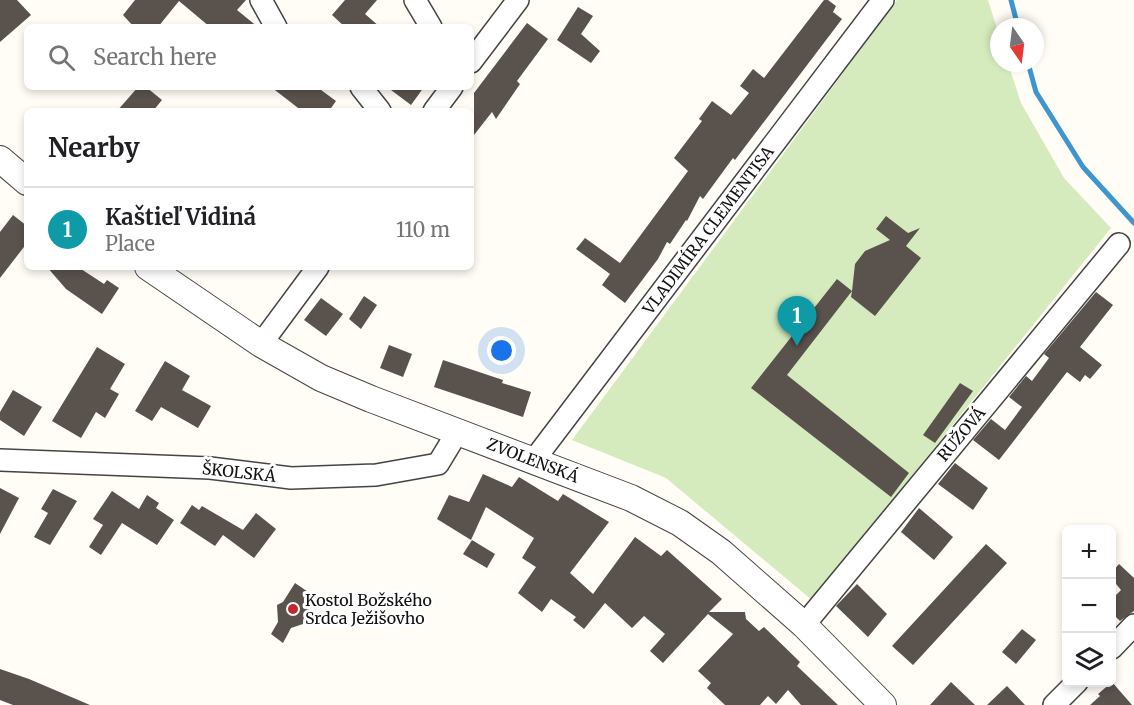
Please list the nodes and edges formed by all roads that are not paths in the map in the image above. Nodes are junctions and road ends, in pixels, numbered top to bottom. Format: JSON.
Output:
{"nodes":[{"id":1,"x":261,"y":0,"type":"edge"},
{"id":2,"x":415,"y":0,"type":"edge"},
{"id":3,"x":518,"y":0,"type":"edge"},
{"id":4,"x":883,"y":0,"type":"edge"},
{"id":5,"x":274,"y":24,"type":"edge"},
{"id":6,"x":429,"y":24,"type":"edge"},
{"id":7,"x":474,"y":58,"type":"edge"},
{"id":8,"x":363,"y":90,"type":"edge"},
{"id":9,"x":450,"y":90,"type":"edge"},
{"id":10,"x":378,"y":108,"type":"edge"},
{"id":11,"x":436,"y":108,"type":"edge"},
{"id":12,"x":0,"y":159,"type":"edge"},
{"id":13,"x":24,"y":179,"type":"edge"},
{"id":14,"x":1119,"y":244,"type":"dead end"},
{"id":15,"x":152,"y":270,"type":"edge"},
{"id":16,"x":316,"y":270,"type":"edge"},
{"id":17,"x":261,"y":344,"type":"junction"},
{"id":18,"x":458,"y":431,"type":"junction"},
{"id":19,"x":534,"y":459,"type":"junction"},
{"id":20,"x":0,"y":460,"type":"edge"},
{"id":21,"x":804,"y":625,"type":"junction"},
{"id":22,"x":1134,"y":625,"type":"edge"},
{"id":23,"x":1116,"y":644,"type":"edge"},
{"id":24,"x":1072,"y":687,"type":"edge"},
{"id":25,"x":883,"y":705,"type":"edge"},
{"id":26,"x":1054,"y":705,"type":"edge"}],
"edges":[{"from":1,"to":5,"type":"street"},
{"from":2,"to":6,"type":"street"},
{"from":3,"to":7,"type":"street"},
{"from":4,"to":19,"type":"street","name":"VLADIMÍRA CLEMENTISA"},
{"from":8,"to":10,"type":"street"},
{"from":9,"to":11,"type":"street"},
{"from":12,"to":13,"type":"street"},
{"from":14,"to":21,"type":"street","name":"RUŽOVÁ"},
{"from":15,"to":17,"type":"street","name":"ZVOLENSKÁ"},
{"from":16,"to":17,"type":"street"},
{"from":17,"to":18,"type":"street","name":"ZVOLENSKÁ"},
{"from":18,"to":19,"type":"street","name":"ZVOLENSKÁ"},
{"from":18,"to":20,"type":"street","name":"ŠKOLSKÁ"},
{"from":19,"to":21,"type":"street","name":"ZVOLENSKÁ"},
{"from":21,"to":25,"type":"street","name":"ZVOLENSKÁ"},
{"from":22,"to":23,"type":"street"},
{"from":24,"to":26,"type":"street"}]}
